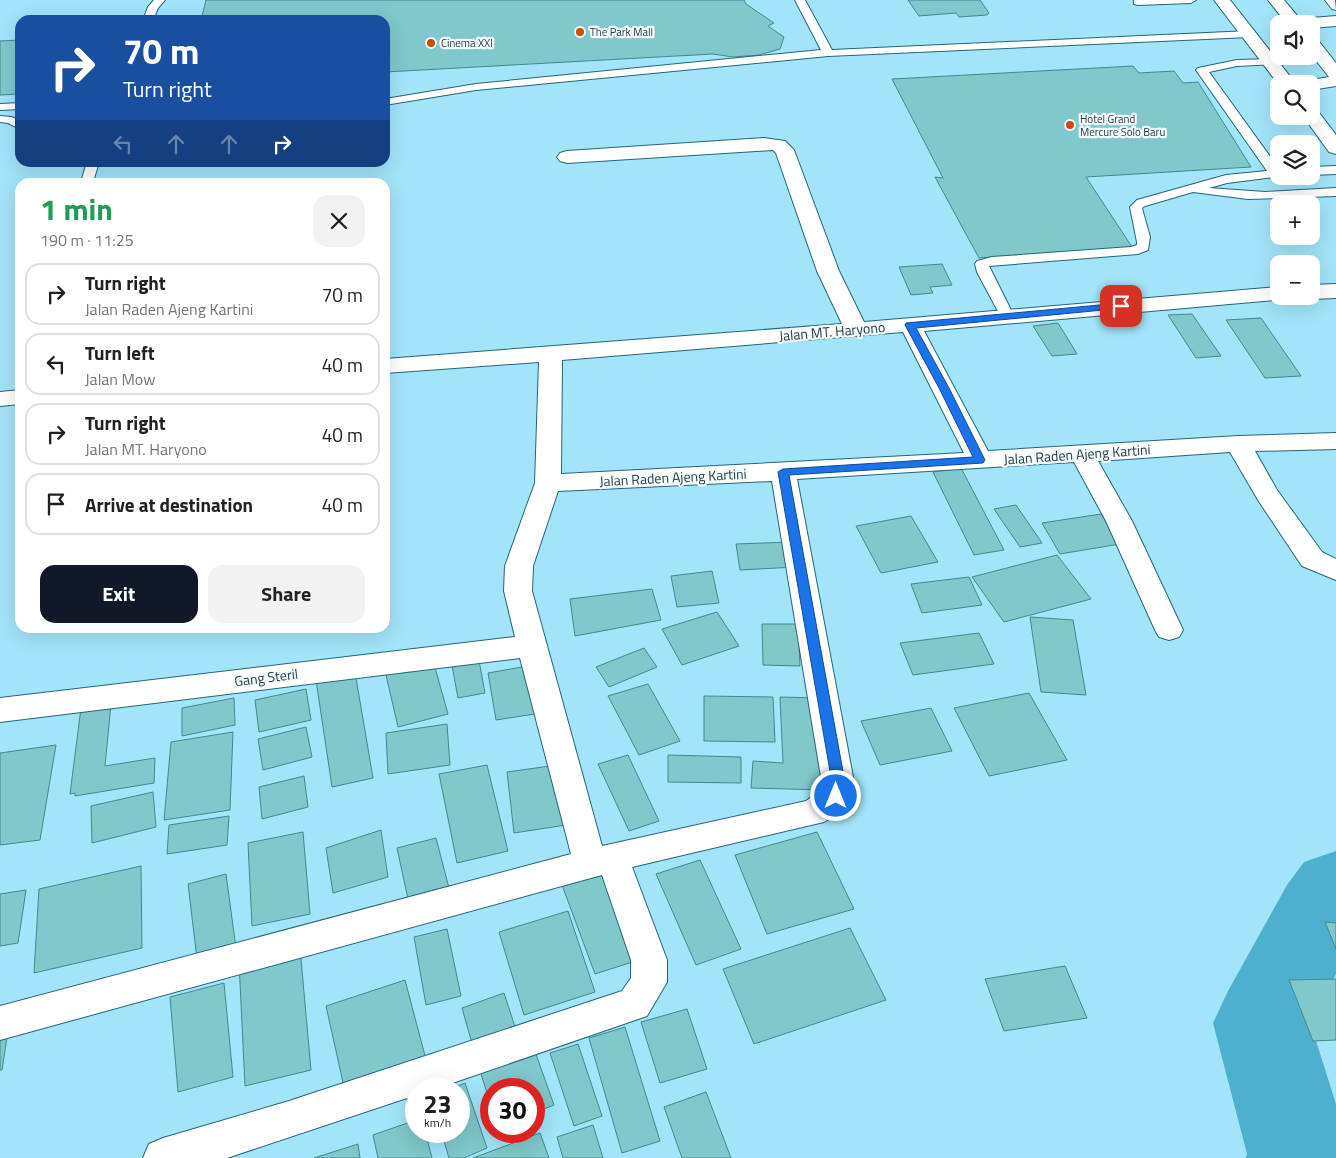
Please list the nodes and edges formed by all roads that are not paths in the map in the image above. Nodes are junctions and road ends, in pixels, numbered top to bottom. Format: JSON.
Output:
{"nodes":[{"id":1,"x":160,"y":0,"type":"edge"},
{"id":2,"x":800,"y":0,"type":"edge"},
{"id":3,"x":1190,"y":0,"type":"edge"},
{"id":4,"x":1222,"y":0,"type":"edge"},
{"id":5,"x":1276,"y":0,"type":"edge"},
{"id":6,"x":1330,"y":0,"type":"edge"},
{"id":7,"x":1138,"y":2,"type":"dead end"},
{"id":8,"x":1336,"y":7,"type":"edge"},
{"id":9,"x":150,"y":15,"type":"edge"},
{"id":10,"x":1290,"y":15,"type":"edge"},
{"id":11,"x":1336,"y":21,"type":"edge"},
{"id":12,"x":1320,"y":22,"type":"edge"},
{"id":13,"x":1250,"y":34,"type":"junction"},
{"id":14,"x":828,"y":53,"type":"junction"},
{"id":15,"x":1320,"y":53,"type":"edge"},
{"id":16,"x":1270,"y":61,"type":"edge"},
{"id":17,"x":1270,"y":62,"type":"edge"},
{"id":18,"x":1274,"y":65,"type":"edge"},
{"id":19,"x":1333,"y":67,"type":"edge"},
{"id":20,"x":1283,"y":75,"type":"edge"},
{"id":21,"x":1336,"y":82,"type":"edge"},
{"id":22,"x":1320,"y":84,"type":"edge"},
{"id":23,"x":1336,"y":99,"type":"edge"},
{"id":24,"x":1320,"y":100,"type":"edge"},
{"id":25,"x":390,"y":101,"type":"edge"},
{"id":26,"x":15,"y":106,"type":"edge"},
{"id":27,"x":0,"y":107,"type":"edge"},
{"id":28,"x":0,"y":120,"type":"edge"},
{"id":29,"x":15,"y":123,"type":"edge"},
{"id":30,"x":1319,"y":125,"type":"edge"},
{"id":31,"x":1336,"y":148,"type":"edge"},
{"id":32,"x":566,"y":157,"type":"dead end"},
{"id":33,"x":1270,"y":163,"type":"edge"},
{"id":34,"x":1336,"y":170,"type":"edge"},
{"id":35,"x":1320,"y":171,"type":"edge"},
{"id":36,"x":1270,"y":174,"type":"edge"},
{"id":37,"x":1194,"y":189,"type":"junction"},
{"id":38,"x":1336,"y":192,"type":"edge"},
{"id":39,"x":1336,"y":291,"type":"edge"},
{"id":40,"x":1320,"y":292,"type":"edge"},
{"id":41,"x":1270,"y":295,"type":"edge"},
{"id":42,"x":1007,"y":316,"type":"junction"},
{"id":43,"x":910,"y":325,"type":"junction"},
{"id":44,"x":856,"y":330,"type":"junction"},
{"id":45,"x":551,"y":355,"type":"junction"},
{"id":46,"x":390,"y":366,"type":"edge"},
{"id":47,"x":15,"y":398,"type":"edge"},
{"id":48,"x":0,"y":399,"type":"edge"},
{"id":49,"x":1336,"y":441,"type":"edge"},
{"id":50,"x":1238,"y":444,"type":"junction"},
{"id":51,"x":1081,"y":452,"type":"junction"},
{"id":52,"x":980,"y":460,"type":"junction"},
{"id":53,"x":783,"y":472,"type":"junction"},
{"id":54,"x":548,"y":483,"type":"junction"},
{"id":55,"x":1336,"y":570,"type":"edge"},
{"id":56,"x":1169,"y":630,"type":"dead end"},
{"id":57,"x":532,"y":646,"type":"junction"},
{"id":58,"x":0,"y":710,"type":"edge"},
{"id":59,"x":601,"y":860,"type":"junction"},
{"id":60,"x":0,"y":1023,"type":"edge"},
{"id":61,"x":163,"y":1158,"type":"edge"}],
"edges":[{"from":1,"to":9,"type":"lane"},
{"from":2,"to":14,"type":"lane"},
{"from":3,"to":7,"type":"lane"},
{"from":4,"to":13,"type":"street"},
{"from":5,"to":10,"type":"street"},
{"from":6,"to":8,"type":"lane"},
{"from":11,"to":12,"type":"street"},
{"from":13,"to":14,"type":"lane"},
{"from":13,"to":16,"type":"street"},
{"from":14,"to":25,"type":"lane"},
{"from":15,"to":19,"type":"street"},
{"from":17,"to":33,"type":"lane"},
{"from":18,"to":20,"type":"street"},
{"from":21,"to":22,"type":"street"},
{"from":23,"to":24,"type":"street"},
{"from":26,"to":27,"type":"lane"},
{"from":28,"to":29,"type":"lane"},
{"from":30,"to":31,"type":"street"},
{"from":32,"to":44,"type":"street"},
{"from":34,"to":35,"type":"lane"},
{"from":36,"to":37,"type":"lane"},
{"from":37,"to":38,"type":"lane"},
{"from":37,"to":42,"type":"lane"},
{"from":39,"to":40,"type":"street"},
{"from":41,"to":42,"type":"street","name":"Jalan MT. Haryono"},
{"from":42,"to":43,"type":"street","name":"Jalan MT. Haryono"},
{"from":43,"to":44,"type":"street","name":"Jalan MT. Haryono"},
{"from":43,"to":52,"type":"street"},
{"from":44,"to":45,"type":"street","name":"Jalan MT. Haryono"},
{"from":45,"to":46,"type":"street","name":"Jalan MT. Haryono"},
{"from":45,"to":54,"type":"street"},
{"from":47,"to":48,"type":"street"},
{"from":49,"to":50,"type":"street","name":"Jalan Raden Ajeng Kartini"},
{"from":50,"to":51,"type":"street","name":"Jalan Raden Ajeng Kartini"},
{"from":50,"to":55,"type":"street"},
{"from":51,"to":52,"type":"street","name":"Jalan Raden Ajeng Kartini"},
{"from":51,"to":56,"type":"street"},
{"from":52,"to":53,"type":"street","name":"Jalan Raden Ajeng Kartini"},
{"from":53,"to":54,"type":"street","name":"Jalan Raden Ajeng Kartini"},
{"from":53,"to":59,"type":"street"},
{"from":54,"to":57,"type":"street"},
{"from":57,"to":58,"type":"street","name":"Gang Steril"},
{"from":57,"to":59,"type":"street"},
{"from":59,"to":60,"type":"street"},
{"from":59,"to":61,"type":"street"}]}
